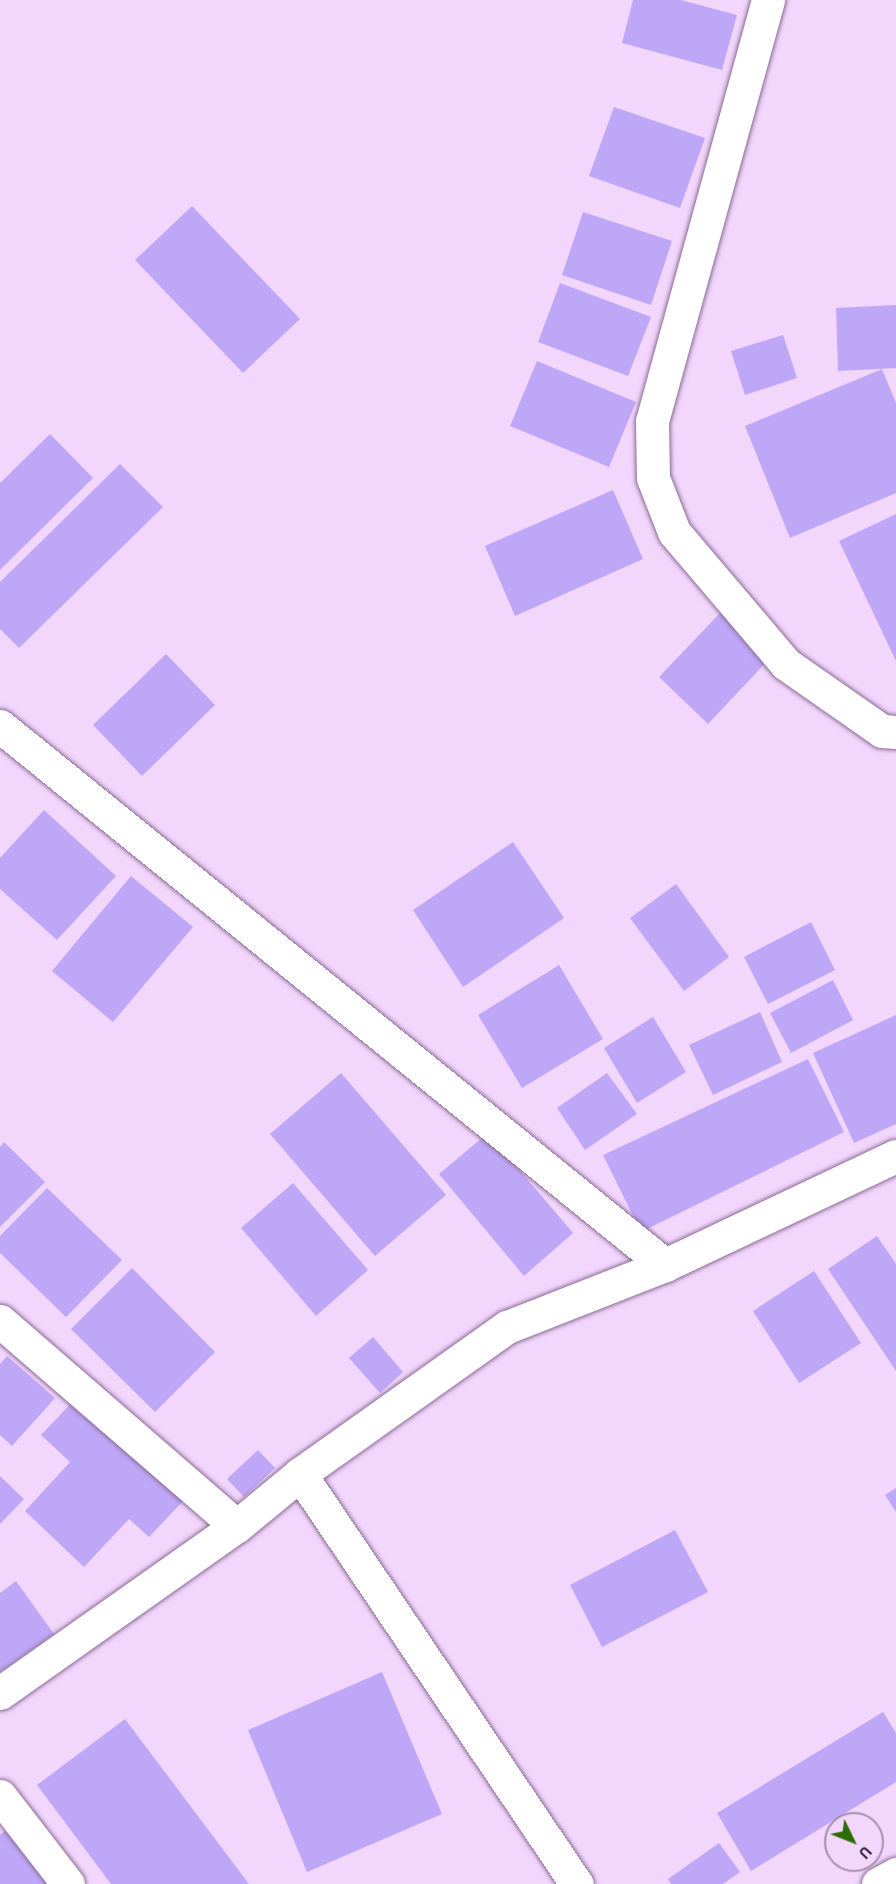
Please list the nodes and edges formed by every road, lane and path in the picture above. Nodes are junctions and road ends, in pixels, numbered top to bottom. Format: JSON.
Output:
{"nodes":[{"id":1,"x":768,"y":0,"type":"edge"},
{"id":2,"x":0,"y":726,"type":"edge"},
{"id":3,"x":896,"y":732,"type":"edge"},
{"id":4,"x":896,"y":1156,"type":"edge"},
{"id":5,"x":665,"y":1265,"type":"junction"},
{"id":6,"x":0,"y":1321,"type":"edge"},
{"id":7,"x":300,"y":1474,"type":"junction"},
{"id":8,"x":237,"y":1526,"type":"junction"},
{"id":9,"x":0,"y":1694,"type":"edge"},
{"id":10,"x":0,"y":1796,"type":"edge"},
{"id":11,"x":896,"y":1874,"type":"edge"},
{"id":12,"x":68,"y":1884,"type":"edge"},
{"id":13,"x":577,"y":1884,"type":"edge"},
{"id":14,"x":878,"y":1884,"type":"edge"}],
"edges":[{"from":1,"to":3,"type":"street"},
{"from":2,"to":5,"type":"street"},
{"from":4,"to":5,"type":"street"},
{"from":5,"to":7,"type":"street"},
{"from":6,"to":8,"type":"street"},
{"from":7,"to":8,"type":"street"},
{"from":7,"to":13,"type":"street"},
{"from":8,"to":9,"type":"street"},
{"from":10,"to":12,"type":"street"},
{"from":11,"to":14,"type":"street"}]}
